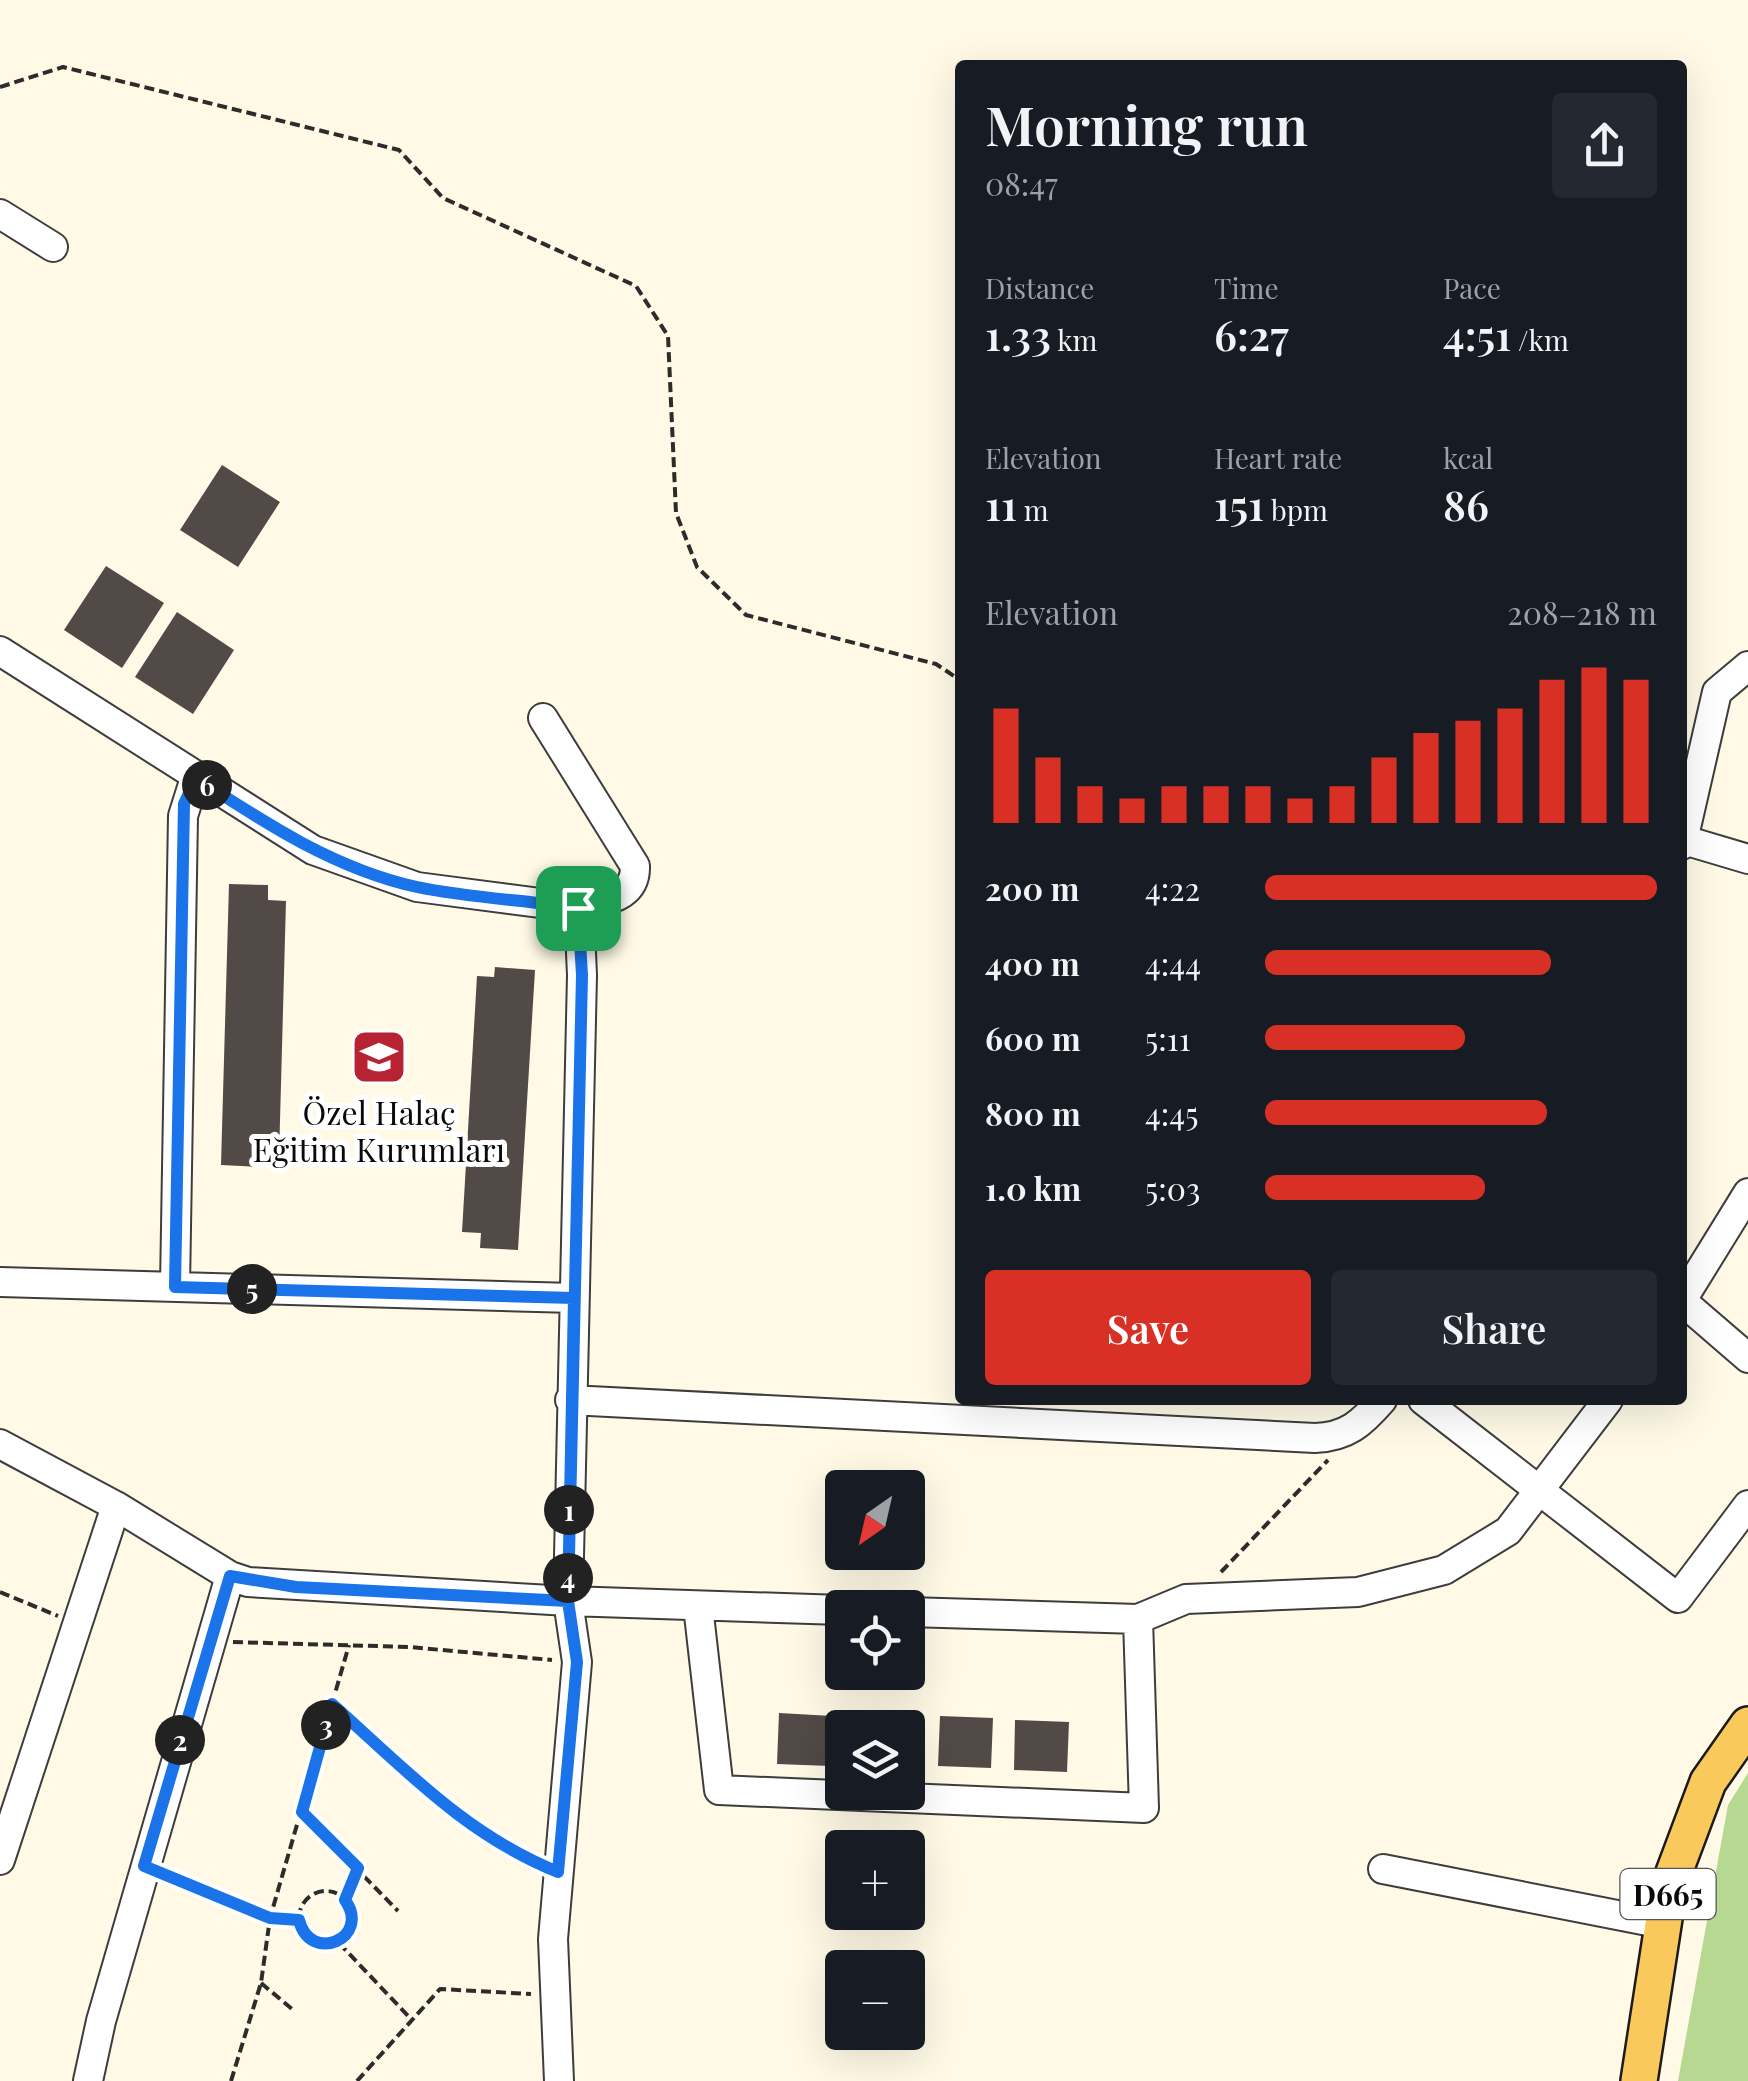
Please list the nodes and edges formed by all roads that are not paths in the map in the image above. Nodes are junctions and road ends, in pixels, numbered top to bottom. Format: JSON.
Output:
{"nodes":[{"id":1,"x":0,"y":214,"type":"edge"},
{"id":2,"x":53,"y":247,"type":"dead end"},
{"id":3,"x":0,"y":651,"type":"edge"},
{"id":4,"x":1748,"y":666,"type":"edge"},
{"id":5,"x":543,"y":718,"type":"dead end"},
{"id":6,"x":196,"y":778,"type":"junction"},
{"id":7,"x":1687,"y":823,"type":"edge"},
{"id":8,"x":1687,"y":843,"type":"edge"},
{"id":9,"x":1748,"y":859,"type":"edge"},
{"id":10,"x":578,"y":908,"type":"junction"},
{"id":11,"x":1748,"y":1193,"type":"edge"},
{"id":12,"x":0,"y":1282,"type":"edge"},
{"id":13,"x":175,"y":1287,"type":"junction"},
{"id":14,"x":1687,"y":1292,"type":"edge"},
{"id":15,"x":574,"y":1298,"type":"junction"},
{"id":16,"x":1687,"y":1304,"type":"edge"},
{"id":17,"x":1748,"y":1358,"type":"edge"},
{"id":18,"x":570,"y":1400,"type":"junction"},
{"id":19,"x":1378,"y":1405,"type":"edge"},
{"id":20,"x":1430,"y":1405,"type":"edge"},
{"id":21,"x":1604,"y":1405,"type":"edge"},
{"id":22,"x":0,"y":1444,"type":"edge"},
{"id":23,"x":1540,"y":1490,"type":"junction"},
{"id":24,"x":1748,"y":1505,"type":"edge"},
{"id":25,"x":116,"y":1506,"type":"junction"},
{"id":26,"x":230,"y":1576,"type":"junction"},
{"id":27,"x":568,"y":1601,"type":"junction"},
{"id":28,"x":698,"y":1606,"type":"junction"},
{"id":29,"x":825,"y":1610,"type":"edge"},
{"id":30,"x":925,"y":1613,"type":"edge"},
{"id":31,"x":1138,"y":1619,"type":"junction"},
{"id":32,"x":1748,"y":1725,"type":"edge"},
{"id":33,"x":9,"y":1802,"type":"edge"},
{"id":34,"x":0,"y":1860,"type":"edge"},
{"id":35,"x":1383,"y":1868,"type":"dead end"},
{"id":36,"x":1663,"y":1924,"type":"junction"},
{"id":37,"x":88,"y":2081,"type":"edge"},
{"id":38,"x":559,"y":2081,"type":"edge"},
{"id":39,"x":1640,"y":2081,"type":"edge"}],
"edges":[{"from":1,"to":2,"type":"street"},
{"from":3,"to":6,"type":"street"},
{"from":4,"to":7,"type":"street"},
{"from":5,"to":10,"type":"street"},
{"from":6,"to":10,"type":"street"},
{"from":6,"to":13,"type":"street"},
{"from":8,"to":9,"type":"street"},
{"from":10,"to":15,"type":"street"},
{"from":11,"to":14,"type":"street"},
{"from":12,"to":13,"type":"street"},
{"from":13,"to":15,"type":"street"},
{"from":15,"to":18,"type":"street"},
{"from":16,"to":17,"type":"street"},
{"from":18,"to":19,"type":"street"},
{"from":18,"to":27,"type":"street"},
{"from":20,"to":23,"type":"street"},
{"from":21,"to":23,"type":"street"},
{"from":22,"to":25,"type":"street"},
{"from":23,"to":24,"type":"street"},
{"from":23,"to":31,"type":"street"},
{"from":25,"to":26,"type":"street"},
{"from":25,"to":33,"type":"street"},
{"from":26,"to":27,"type":"street"},
{"from":26,"to":37,"type":"street"},
{"from":27,"to":28,"type":"street"},
{"from":27,"to":38,"type":"street"},
{"from":28,"to":29,"type":"street"},
{"from":28,"to":31,"type":"street"},
{"from":30,"to":31,"type":"street"},
{"from":32,"to":36,"type":"main road","number":"D665"},
{"from":33,"to":34,"type":"street"},
{"from":35,"to":36,"type":"street"},
{"from":36,"to":39,"type":"main road","number":"D665"}]}
